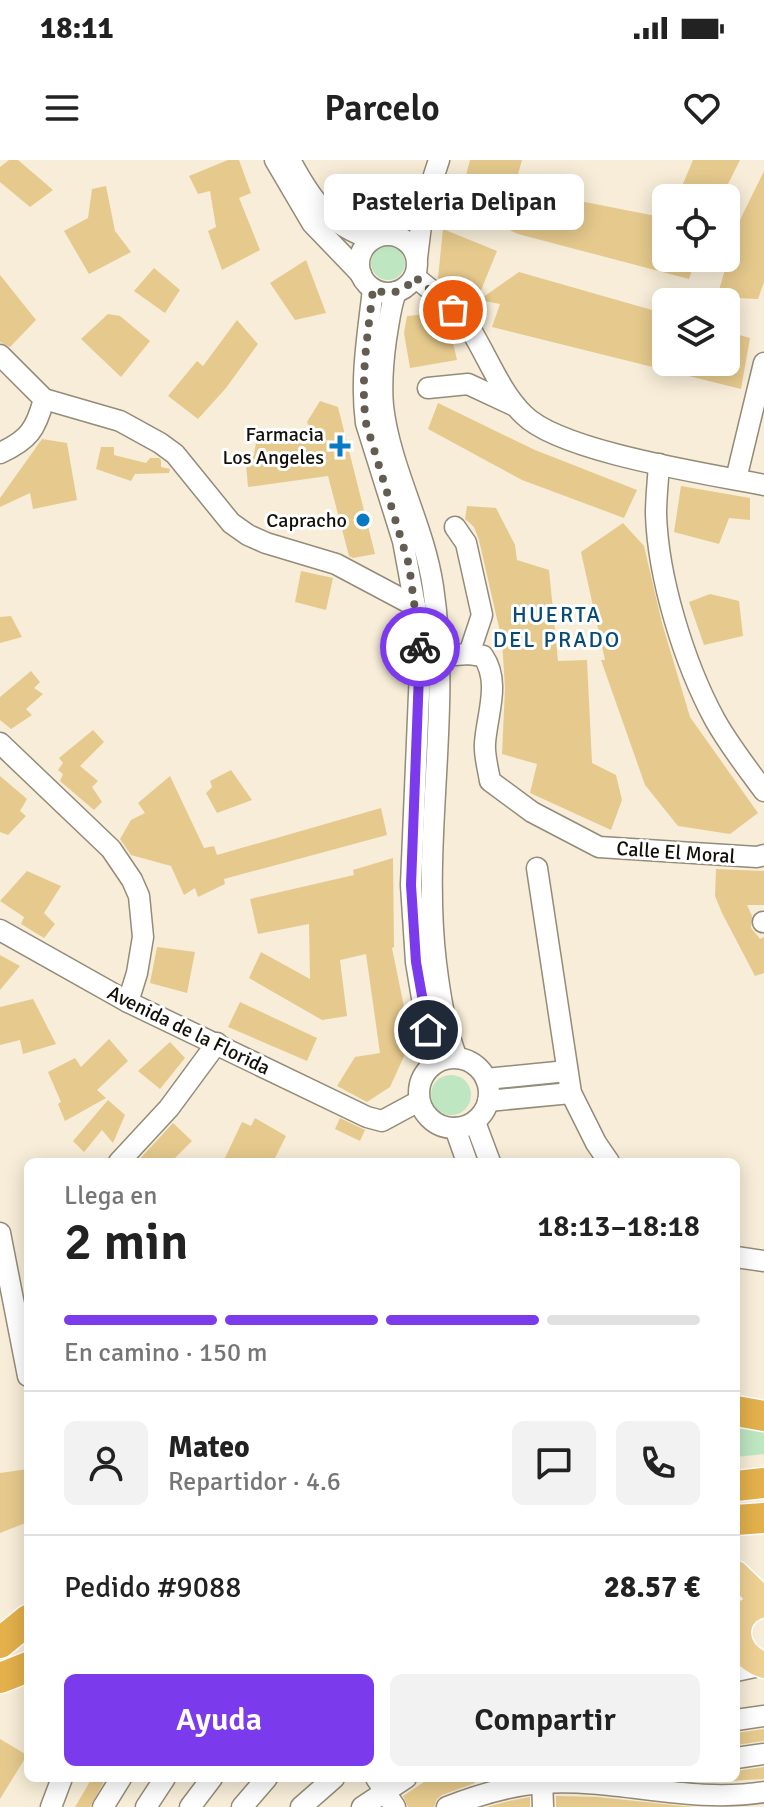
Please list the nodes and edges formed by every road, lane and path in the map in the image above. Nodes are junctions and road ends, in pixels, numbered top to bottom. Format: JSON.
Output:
{"nodes":[{"id":1,"x":275,"y":160,"type":"edge"},
{"id":2,"x":290,"y":160,"type":"edge"},
{"id":3,"x":439,"y":160,"type":"edge"},
{"id":4,"x":423,"y":209,"type":"junction"},
{"id":5,"x":381,"y":237,"type":"junction"},
{"id":6,"x":416,"y":267,"type":"junction"},
{"id":7,"x":367,"y":282,"type":"junction"},
{"id":8,"x":396,"y":292,"type":"junction"},
{"id":9,"x":0,"y":355,"type":"edge"},
{"id":10,"x":764,"y":363,"type":"edge"},
{"id":11,"x":428,"y":388,"type":"dead end"},
{"id":12,"x":44,"y":399,"type":"junction"},
{"id":13,"x":516,"y":406,"type":"junction"},
{"id":14,"x":0,"y":453,"type":"edge"},
{"id":15,"x":659,"y":464,"type":"junction"},
{"id":16,"x":736,"y":479,"type":"junction"},
{"id":17,"x":764,"y":485,"type":"edge"},
{"id":18,"x":455,"y":527,"type":"dead end"},
{"id":19,"x":415,"y":606,"type":"junction"},
{"id":20,"x":469,"y":654,"type":"junction"},
{"id":21,"x":440,"y":656,"type":"junction"},
{"id":22,"x":0,"y":743,"type":"edge"},
{"id":23,"x":764,"y":791,"type":"edge"},
{"id":24,"x":764,"y":855,"type":"edge"},
{"id":25,"x":537,"y":868,"type":"dead end"},
{"id":26,"x":0,"y":930,"type":"edge"},
{"id":27,"x":128,"y":1002,"type":"junction"},
{"id":28,"x":217,"y":1043,"type":"junction"},
{"id":29,"x":457,"y":1058,"type":"junction"},
{"id":30,"x":430,"y":1067,"type":"junction"},
{"id":31,"x":567,"y":1071,"type":"junction"},
{"id":32,"x":486,"y":1079,"type":"junction"},
{"id":33,"x":571,"y":1093,"type":"junction"},
{"id":34,"x":419,"y":1101,"type":"junction"},
{"id":35,"x":488,"y":1101,"type":"junction"},
{"id":36,"x":475,"y":1122,"type":"junction"},
{"id":37,"x":455,"y":1128,"type":"junction"},
{"id":38,"x":123,"y":1158,"type":"edge"},
{"id":39,"x":466,"y":1158,"type":"edge"},
{"id":40,"x":488,"y":1158,"type":"edge"},
{"id":41,"x":606,"y":1158,"type":"edge"},
{"id":42,"x":0,"y":1233,"type":"edge"},
{"id":43,"x":740,"y":1258,"type":"edge"},
{"id":44,"x":764,"y":1261,"type":"edge"},
{"id":45,"x":24,"y":1356,"type":"edge"},
{"id":46,"x":740,"y":1412,"type":"edge"},
{"id":47,"x":764,"y":1416,"type":"edge"},
{"id":48,"x":764,"y":1483,"type":"edge"},
{"id":49,"x":740,"y":1486,"type":"edge"},
{"id":50,"x":764,"y":1518,"type":"edge"},
{"id":51,"x":740,"y":1520,"type":"edge"},
{"id":52,"x":740,"y":1578,"type":"edge"},
{"id":53,"x":764,"y":1603,"type":"edge"},
{"id":54,"x":24,"y":1623,"type":"edge"},
{"id":55,"x":740,"y":1623,"type":"edge"},
{"id":56,"x":24,"y":1634,"type":"edge"},
{"id":57,"x":740,"y":1642,"type":"edge"},
{"id":58,"x":0,"y":1643,"type":"edge"},
{"id":59,"x":764,"y":1665,"type":"edge"},
{"id":60,"x":24,"y":1669,"type":"edge"},
{"id":61,"x":740,"y":1670,"type":"edge"},
{"id":62,"x":0,"y":1678,"type":"edge"},
{"id":63,"x":764,"y":1716,"type":"edge"},
{"id":64,"x":740,"y":1719,"type":"edge"},
{"id":65,"x":764,"y":1754,"type":"edge"},
{"id":66,"x":740,"y":1757,"type":"edge"},
{"id":67,"x":60,"y":1782,"type":"edge"},
{"id":68,"x":119,"y":1782,"type":"edge"},
{"id":69,"x":162,"y":1782,"type":"edge"},
{"id":70,"x":209,"y":1782,"type":"edge"},
{"id":71,"x":264,"y":1782,"type":"edge"},
{"id":72,"x":329,"y":1782,"type":"edge"},
{"id":73,"x":538,"y":1782,"type":"edge"},
{"id":74,"x":542,"y":1782,"type":"edge"},
{"id":75,"x":554,"y":1782,"type":"edge"},
{"id":76,"x":385,"y":1792,"type":"edge"},
{"id":77,"x":671,"y":1792,"type":"edge"},
{"id":78,"x":764,"y":1792,"type":"edge"},
{"id":79,"x":51,"y":1807,"type":"edge"},
{"id":80,"x":103,"y":1807,"type":"edge"},
{"id":81,"x":146,"y":1807,"type":"edge"},
{"id":82,"x":190,"y":1807,"type":"edge"},
{"id":83,"x":242,"y":1807,"type":"edge"},
{"id":84,"x":301,"y":1807,"type":"edge"},
{"id":85,"x":362,"y":1807,"type":"edge"},
{"id":86,"x":447,"y":1807,"type":"edge"},
{"id":87,"x":543,"y":1807,"type":"edge"}],
"edges":[{"from":1,"to":7,"type":"street"},
{"from":2,"to":5,"type":"street"},
{"from":3,"to":4,"type":"street"},
{"from":4,"to":5,"type":"street"},
{"from":4,"to":6,"type":"street"},
{"from":5,"to":6,"type":"street"},
{"from":5,"to":7,"type":"street"},
{"from":6,"to":8,"type":"street"},
{"from":6,"to":13,"type":"street"},
{"from":7,"to":8,"type":"street"},
{"from":7,"to":19,"type":"street"},
{"from":8,"to":21,"type":"street"},
{"from":9,"to":12,"type":"street"},
{"from":10,"to":16,"type":"street"},
{"from":11,"to":13,"type":"street"},
{"from":12,"to":14,"type":"street"},
{"from":12,"to":19,"type":"street"},
{"from":13,"to":15,"type":"street"},
{"from":15,"to":16,"type":"street"},
{"from":15,"to":23,"type":"street"},
{"from":16,"to":17,"type":"street"},
{"from":18,"to":20,"type":"street"},
{"from":19,"to":30,"type":"street"},
{"from":20,"to":21,"type":"street"},
{"from":20,"to":24,"type":"street","name":"Calle El Moral"},
{"from":21,"to":29,"type":"street"},
{"from":22,"to":27,"type":"street"},
{"from":25,"to":31,"type":"street"},
{"from":26,"to":27,"type":"street","name":"Avenida de la Florida"},
{"from":27,"to":28,"type":"street","name":"Avenida de la Florida"},
{"from":28,"to":34,"type":"street","name":"Avenida de la Florida"},
{"from":28,"to":38,"type":"street"},
{"from":29,"to":30,"type":"street"},
{"from":29,"to":32,"type":"street"},
{"from":30,"to":34,"type":"street"},
{"from":31,"to":32,"type":"street"},
{"from":31,"to":33,"type":"street"},
{"from":32,"to":35,"type":"street"},
{"from":33,"to":35,"type":"street"},
{"from":33,"to":41,"type":"street"},
{"from":34,"to":37,"type":"street"},
{"from":35,"to":36,"type":"street"},
{"from":36,"to":37,"type":"street"},
{"from":36,"to":40,"type":"street"},
{"from":37,"to":39,"type":"street"},
{"from":42,"to":45,"type":"street"},
{"from":43,"to":44,"type":"street"},
{"from":46,"to":47,"type":"highway"},
{"from":48,"to":49,"type":"highway"},
{"from":50,"to":51,"type":"highway"},
{"from":52,"to":53,"type":"main road"},
{"from":53,"to":55,"type":"main road"},
{"from":54,"to":58,"type":"highway"},
{"from":56,"to":58,"type":"highway"},
{"from":57,"to":59,"type":"main road"},
{"from":59,"to":61,"type":"street"},
{"from":60,"to":62,"type":"highway"},
{"from":63,"to":64,"type":"street"},
{"from":65,"to":66,"type":"street"},
{"from":67,"to":79,"type":"street"},
{"from":68,"to":80,"type":"street"},
{"from":69,"to":81,"type":"street"},
{"from":70,"to":82,"type":"street"},
{"from":71,"to":83,"type":"street"},
{"from":72,"to":84,"type":"street"},
{"from":73,"to":86,"type":"street"},
{"from":74,"to":87,"type":"street"},
{"from":75,"to":77,"type":"street"},
{"from":76,"to":85,"type":"street"},
{"from":77,"to":78,"type":"street"}]}
